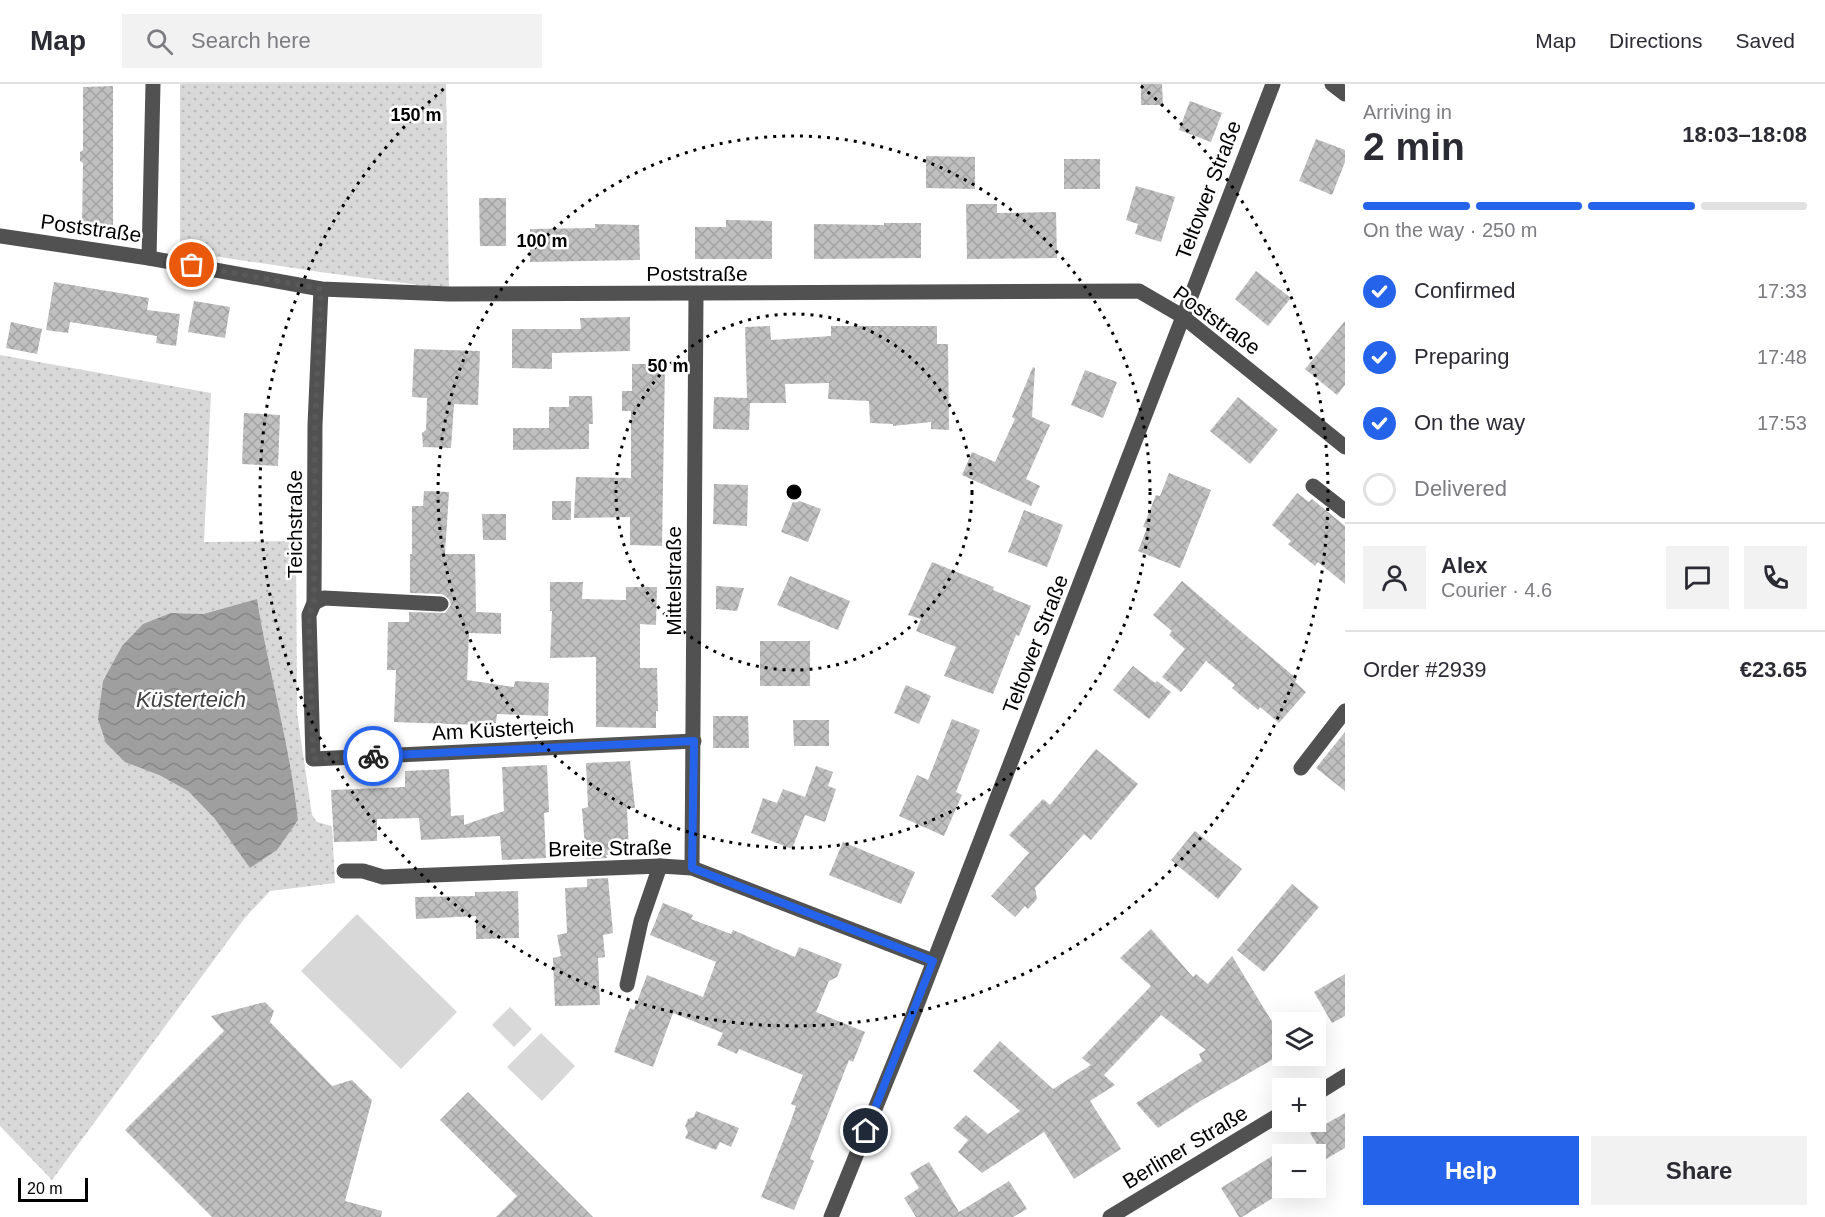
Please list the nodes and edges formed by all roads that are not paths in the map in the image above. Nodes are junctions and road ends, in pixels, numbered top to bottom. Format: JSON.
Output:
{"nodes":[{"id":1,"x":153,"y":84,"type":"edge"},
{"id":2,"x":1273,"y":84,"type":"edge"},
{"id":3,"x":1332,"y":84,"type":"edge"},
{"id":4,"x":1345,"y":94,"type":"edge"},
{"id":5,"x":0,"y":236,"type":"edge"},
{"id":6,"x":149,"y":258,"type":"junction"},
{"id":7,"x":321,"y":289,"type":"junction"},
{"id":8,"x":696,"y":294,"type":"junction"},
{"id":9,"x":1182,"y":316,"type":"junction"},
{"id":10,"x":1345,"y":447,"type":"edge"},
{"id":11,"x":1313,"y":486,"type":"dead end"},
{"id":12,"x":1345,"y":512,"type":"edge"},
{"id":13,"x":314,"y":603,"type":"junction"},
{"id":14,"x":441,"y":604,"type":"dead end"},
{"id":15,"x":1345,"y":711,"type":"edge"},
{"id":16,"x":694,"y":741,"type":"junction"},
{"id":17,"x":313,"y":759,"type":"joint"},
{"id":18,"x":1300,"y":768,"type":"dead end"},
{"id":19,"x":660,"y":866,"type":"junction"},
{"id":20,"x":692,"y":868,"type":"junction"},
{"id":21,"x":344,"y":871,"type":"dead end"},
{"id":22,"x":933,"y":961,"type":"junction"},
{"id":23,"x":627,"y":985,"type":"dead end"},
{"id":24,"x":1345,"y":1076,"type":"edge"},
{"id":25,"x":1326,"y":1088,"type":"edge"},
{"id":26,"x":1272,"y":1119,"type":"edge"},
{"id":27,"x":831,"y":1217,"type":"edge"},
{"id":28,"x":1110,"y":1217,"type":"edge"}],
"edges":[{"from":1,"to":6,"type":"street"},
{"from":2,"to":9,"type":"street","name":"Teltower Straße"},
{"from":3,"to":4,"type":"street"},
{"from":5,"to":6,"type":"street","name":"Poststraße"},
{"from":6,"to":7,"type":"street","name":"Poststraße"},
{"from":7,"to":8,"type":"street","name":"Poststraße"},
{"from":7,"to":13,"type":"street","name":"Teichstraße"},
{"from":8,"to":9,"type":"street","name":"Poststraße"},
{"from":8,"to":16,"type":"street","name":"Mittelstraße"},
{"from":9,"to":10,"type":"street","name":"Poststraße"},
{"from":9,"to":22,"type":"street","name":"Teltower Straße"},
{"from":11,"to":12,"type":"street"},
{"from":13,"to":14,"type":"street"},
{"from":13,"to":17,"type":"street","name":"Teichstraße"},
{"from":15,"to":18,"type":"street"},
{"from":16,"to":17,"type":"street","name":"Am Küsterteich"},
{"from":16,"to":20,"type":"street","name":"Mittelstraße"},
{"from":19,"to":20,"type":"street","name":"Breite Straße"},
{"from":19,"to":21,"type":"street","name":"Breite Straße"},
{"from":19,"to":23,"type":"street"},
{"from":20,"to":22,"type":"street","name":"Breite Straße"},
{"from":22,"to":27,"type":"street","name":"Teltower Straße"},
{"from":24,"to":25,"type":"street"},
{"from":26,"to":28,"type":"street","name":"Berliner Straße"}]}
